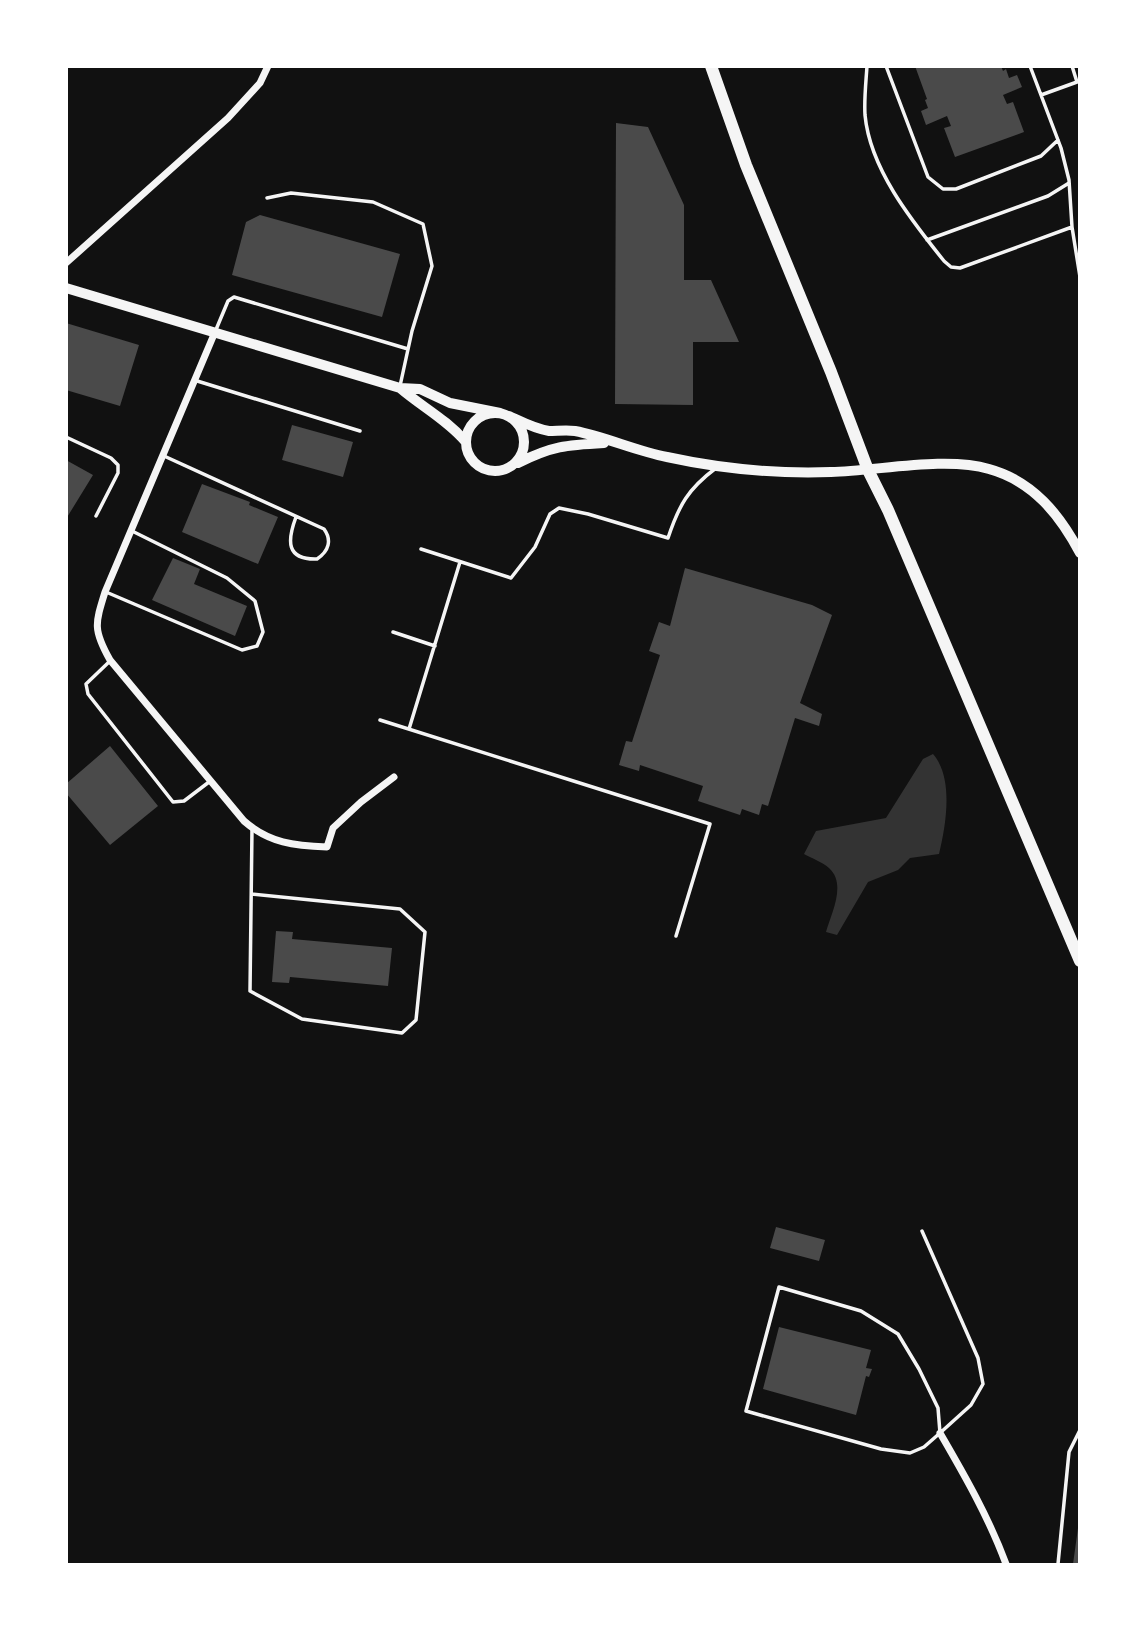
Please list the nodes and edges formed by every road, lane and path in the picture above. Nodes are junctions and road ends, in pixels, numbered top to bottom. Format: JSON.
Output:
{"nodes":[{"id":1,"x":268,"y":66,"type":"edge"},
{"id":2,"x":710,"y":66,"type":"edge"},
{"id":3,"x":867,"y":66,"type":"edge"},
{"id":4,"x":886,"y":66,"type":"edge"},
{"id":5,"x":1030,"y":66,"type":"edge"},
{"id":6,"x":1072,"y":66,"type":"edge"},
{"id":7,"x":1041,"y":95,"type":"junction"},
{"id":8,"x":1058,"y":140,"type":"junction"},
{"id":9,"x":1069,"y":183,"type":"junction"},
{"id":10,"x":267,"y":198,"type":"dead end"},
{"id":11,"x":1072,"y":228,"type":"junction"},
{"id":12,"x":927,"y":240,"type":"junction"},
{"id":13,"x":66,"y":263,"type":"edge"},
{"id":14,"x":1080,"y":277,"type":"edge"},
{"id":15,"x":66,"y":288,"type":"edge"},
{"id":16,"x":215,"y":332,"type":"junction"},
{"id":17,"x":408,"y":349,"type":"junction"},
{"id":18,"x":194,"y":380,"type":"junction"},
{"id":19,"x":400,"y":388,"type":"junction"},
{"id":20,"x":504,"y":415,"type":"junction"},
{"id":21,"x":360,"y":430,"type":"dead end"},
{"id":22,"x":66,"y":438,"type":"edge"},
{"id":23,"x":466,"y":441,"type":"junction"},
{"id":24,"x":611,"y":442,"type":"junction"},
{"id":25,"x":162,"y":455,"type":"junction"},
{"id":26,"x":513,"y":466,"type":"junction"},
{"id":27,"x":717,"y":467,"type":"junction"},
{"id":28,"x":868,"y":470,"type":"junction"},
{"id":29,"x":96,"y":516,"type":"dead end"},
{"id":30,"x":296,"y":517,"type":"junction"},
{"id":31,"x":131,"y":530,"type":"junction"},
{"id":32,"x":421,"y":549,"type":"dead end"},
{"id":33,"x":1080,"y":553,"type":"edge"},
{"id":34,"x":460,"y":562,"type":"junction"},
{"id":35,"x":105,"y":592,"type":"junction"},
{"id":36,"x":393,"y":632,"type":"dead end"},
{"id":37,"x":435,"y":646,"type":"junction"},
{"id":38,"x":110,"y":660,"type":"junction"},
{"id":39,"x":380,"y":720,"type":"dead end"},
{"id":40,"x":409,"y":729,"type":"junction"},
{"id":41,"x":394,"y":778,"type":"dead end"},
{"id":42,"x":211,"y":781,"type":"junction"},
{"id":43,"x":252,"y":829,"type":"junction"},
{"id":44,"x":252,"y":894,"type":"junction"},
{"id":45,"x":676,"y":936,"type":"dead end"},
{"id":46,"x":1080,"y":961,"type":"edge"},
{"id":47,"x":922,"y":1231,"type":"dead end"},
{"id":48,"x":1080,"y":1430,"type":"edge"},
{"id":49,"x":940,"y":1433,"type":"junction"},
{"id":50,"x":1006,"y":1564,"type":"edge"},
{"id":51,"x":1058,"y":1564,"type":"edge"}],
"edges":[{"from":1,"to":13,"type":"street"},
{"from":2,"to":28,"type":"main road"},
{"from":3,"to":12,"type":"lane"},
{"from":4,"to":8,"type":"lane"},
{"from":5,"to":7,"type":"lane"},
{"from":6,"to":7,"type":"lane"},
{"from":7,"to":8,"type":"lane"},
{"from":8,"to":9,"type":"lane"},
{"from":9,"to":11,"type":"lane"},
{"from":9,"to":12,"type":"lane"},
{"from":10,"to":17,"type":"lane"},
{"from":11,"to":12,"type":"lane"},
{"from":11,"to":14,"type":"lane"},
{"from":15,"to":16,"type":"street"},
{"from":16,"to":17,"type":"lane"},
{"from":16,"to":18,"type":"street"},
{"from":16,"to":19,"type":"street"},
{"from":17,"to":19,"type":"lane"},
{"from":18,"to":21,"type":"lane"},
{"from":18,"to":25,"type":"street"},
{"from":19,"to":20,"type":"street"},
{"from":19,"to":23,"type":"street"},
{"from":20,"to":23,"type":"street"},
{"from":20,"to":24,"type":"street"},
{"from":20,"to":26,"type":"street"},
{"from":22,"to":29,"type":"lane"},
{"from":23,"to":26,"type":"street"},
{"from":24,"to":26,"type":"street"},
{"from":24,"to":27,"type":"street"},
{"from":25,"to":30,"type":"lane"},
{"from":25,"to":31,"type":"street"},
{"from":27,"to":28,"type":"street"},
{"from":27,"to":34,"type":"lane"},
{"from":28,"to":33,"type":"street"},
{"from":28,"to":46,"type":"main road"},
{"from":30,"to":30,"type":"lane"},
{"from":31,"to":35,"type":"street"},
{"from":31,"to":35,"type":"lane"},
{"from":32,"to":34,"type":"lane"},
{"from":34,"to":37,"type":"lane"},
{"from":35,"to":38,"type":"street"},
{"from":36,"to":37,"type":"lane"},
{"from":37,"to":40,"type":"lane"},
{"from":38,"to":42,"type":"street"},
{"from":38,"to":42,"type":"lane"},
{"from":39,"to":40,"type":"lane"},
{"from":40,"to":45,"type":"lane"},
{"from":41,"to":43,"type":"street"},
{"from":42,"to":43,"type":"street"},
{"from":43,"to":44,"type":"lane"},
{"from":44,"to":44,"type":"lane"},
{"from":47,"to":49,"type":"lane"},
{"from":48,"to":51,"type":"lane"},
{"from":49,"to":49,"type":"lane"},
{"from":49,"to":50,"type":"street"}]}
